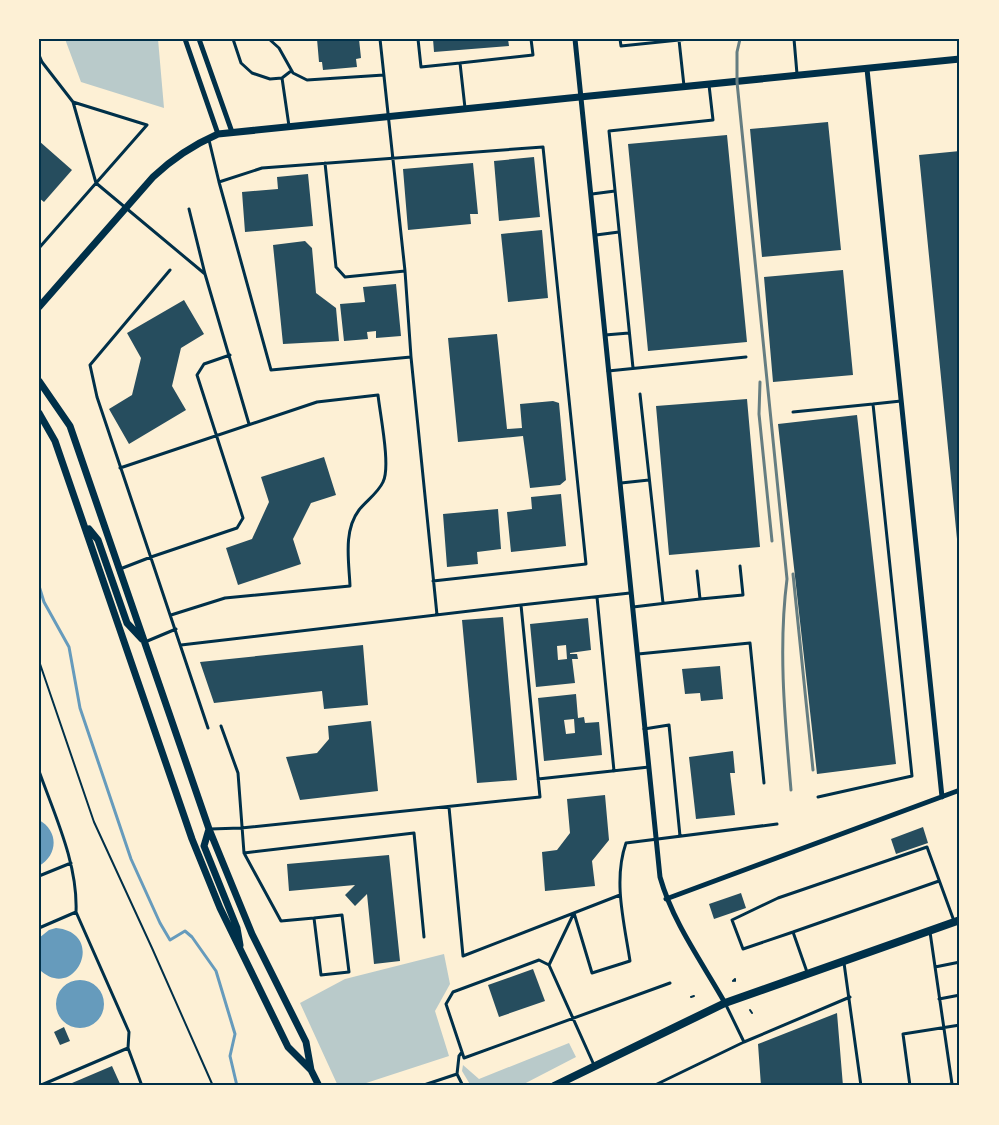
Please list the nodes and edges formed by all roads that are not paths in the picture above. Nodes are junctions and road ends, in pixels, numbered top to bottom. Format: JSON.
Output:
{"nodes":[{"id":1,"x":185,"y":39,"type":"edge"},
{"id":2,"x":199,"y":39,"type":"edge"},
{"id":3,"x":233,"y":39,"type":"edge"},
{"id":4,"x":269,"y":39,"type":"edge"},
{"id":5,"x":380,"y":39,"type":"edge"},
{"id":6,"x":418,"y":39,"type":"edge"},
{"id":7,"x":531,"y":39,"type":"edge"},
{"id":8,"x":575,"y":39,"type":"edge"},
{"id":9,"x":620,"y":39,"type":"edge"},
{"id":10,"x":689,"y":39,"type":"edge"},
{"id":11,"x":794,"y":39,"type":"edge"},
{"id":12,"x":679,"y":40,"type":"edge"},
{"id":13,"x":39,"y":55,"type":"edge"},
{"id":14,"x":960,"y":59,"type":"edge"},
{"id":15,"x":460,"y":63,"type":"junction"},
{"id":16,"x":867,"y":69,"type":"junction"},
{"id":17,"x":291,"y":71,"type":"junction"},
{"id":18,"x":384,"y":75,"type":"junction"},
{"id":19,"x":798,"y":76,"type":"junction"},
{"id":20,"x":282,"y":78,"type":"junction"},
{"id":21,"x":709,"y":85,"type":"junction"},
{"id":22,"x":684,"y":88,"type":"junction"},
{"id":23,"x":581,"y":98,"type":"junction"},
{"id":24,"x":73,"y":102,"type":"junction"},
{"id":25,"x":465,"y":108,"type":"junction"},
{"id":26,"x":388,"y":115,"type":"junction"},
{"id":27,"x":289,"y":126,"type":"junction"},
{"id":28,"x":232,"y":132,"type":"junction"},
{"id":29,"x":218,"y":134,"type":"junction"},
{"id":30,"x":209,"y":138,"type":"junction"},
{"id":31,"x":392,"y":158,"type":"junction"},
{"id":32,"x":325,"y":163,"type":"junction"},
{"id":33,"x":219,"y":182,"type":"junction"},
{"id":34,"x":96,"y":183,"type":"junction"},
{"id":35,"x":615,"y":191,"type":"junction"},
{"id":36,"x":590,"y":194,"type":"junction"},
{"id":37,"x":125,"y":209,"type":"junction"},
{"id":38,"x":189,"y":209,"type":"dead end"},
{"id":39,"x":619,"y":232,"type":"junction"},
{"id":40,"x":594,"y":235,"type":"junction"},
{"id":41,"x":39,"y":248,"type":"edge"},
{"id":42,"x":170,"y":270,"type":"dead end"},
{"id":43,"x":405,"y":272,"type":"junction"},
{"id":44,"x":206,"y":274,"type":"junction"},
{"id":45,"x":39,"y":307,"type":"edge"},
{"id":46,"x":629,"y":333,"type":"junction"},
{"id":47,"x":604,"y":335,"type":"junction"},
{"id":48,"x":230,"y":355,"type":"junction"},
{"id":49,"x":411,"y":357,"type":"junction"},
{"id":50,"x":746,"y":357,"type":"dead end"},
{"id":51,"x":633,"y":368,"type":"junction"},
{"id":52,"x":607,"y":371,"type":"junction"},
{"id":53,"x":39,"y":381,"type":"edge"},
{"id":54,"x":640,"y":394,"type":"dead end"},
{"id":55,"x":901,"y":401,"type":"junction"},
{"id":56,"x":873,"y":404,"type":"junction"},
{"id":57,"x":793,"y":412,"type":"dead end"},
{"id":58,"x":39,"y":414,"type":"edge"},
{"id":59,"x":249,"y":424,"type":"junction"},
{"id":60,"x":217,"y":435,"type":"junction"},
{"id":61,"x":120,"y":468,"type":"junction"},
{"id":62,"x":649,"y":480,"type":"junction"},
{"id":63,"x":619,"y":483,"type":"junction"},
{"id":64,"x":85,"y":525,"type":"junction"},
{"id":65,"x":151,"y":556,"type":"junction"},
{"id":66,"x":740,"y":566,"type":"dead end"},
{"id":67,"x":120,"y":569,"type":"junction"},
{"id":68,"x":697,"y":571,"type":"dead end"},
{"id":69,"x":433,"y":581,"type":"junction"},
{"id":70,"x":630,"y":593,"type":"junction"},
{"id":71,"x":597,"y":597,"type":"junction"},
{"id":72,"x":700,"y":599,"type":"junction"},
{"id":73,"x":663,"y":603,"type":"junction"},
{"id":74,"x":521,"y":605,"type":"junction"},
{"id":75,"x":632,"y":607,"type":"junction"},
{"id":76,"x":171,"y":615,"type":"junction"},
{"id":77,"x":437,"y":615,"type":"junction"},
{"id":78,"x":176,"y":629,"type":"junction"},
{"id":79,"x":145,"y":642,"type":"junction"},
{"id":80,"x":181,"y":645,"type":"junction"},
{"id":81,"x":636,"y":654,"type":"junction"},
{"id":82,"x":221,"y":726,"type":"dead end"},
{"id":83,"x":208,"y":728,"type":"dead end"},
{"id":84,"x":644,"y":729,"type":"junction"},
{"id":85,"x":648,"y":767,"type":"junction"},
{"id":86,"x":39,"y":771,"type":"edge"},
{"id":87,"x":614,"y":771,"type":"junction"},
{"id":88,"x":538,"y":779,"type":"junction"},
{"id":89,"x":764,"y":783,"type":"dead end"},
{"id":90,"x":960,"y":790,"type":"edge"},
{"id":91,"x":818,"y":797,"type":"dead end"},
{"id":92,"x":942,"y":797,"type":"junction"},
{"id":93,"x":448,"y":807,"type":"junction"},
{"id":94,"x":777,"y":824,"type":"dead end"},
{"id":95,"x":241,"y":828,"type":"junction"},
{"id":96,"x":209,"y":829,"type":"junction"},
{"id":97,"x":680,"y":836,"type":"junction"},
{"id":98,"x":655,"y":839,"type":"junction"},
{"id":99,"x":244,"y":852,"type":"junction"},
{"id":100,"x":71,"y":863,"type":"junction"},
{"id":101,"x":39,"y":876,"type":"edge"},
{"id":102,"x":939,"y":880,"type":"junction"},
{"id":103,"x":620,"y":895,"type":"junction"},
{"id":104,"x":666,"y":899,"type":"junction"},
{"id":105,"x":76,"y":912,"type":"junction"},
{"id":106,"x":574,"y":913,"type":"junction"},
{"id":107,"x":314,"y":918,"type":"junction"},
{"id":108,"x":957,"y":921,"type":"edge"},
{"id":109,"x":39,"y":928,"type":"edge"},
{"id":110,"x":929,"y":931,"type":"junction"},
{"id":111,"x":793,"y":932,"type":"junction"},
{"id":112,"x":424,"y":937,"type":"dead end"},
{"id":113,"x":242,"y":954,"type":"junction"},
{"id":114,"x":844,"y":961,"type":"junction"},
{"id":115,"x":960,"y":962,"type":"edge"},
{"id":116,"x":549,"y":965,"type":"junction"},
{"id":117,"x":934,"y":967,"type":"junction"},
{"id":118,"x":808,"y":974,"type":"junction"},
{"id":119,"x":670,"y":983,"type":"dead end"},
{"id":120,"x":960,"y":995,"type":"edge"},
{"id":121,"x":850,"y":997,"type":"junction"},
{"id":122,"x":939,"y":999,"type":"junction"},
{"id":123,"x":725,"y":1003,"type":"junction"},
{"id":124,"x":572,"y":1017,"type":"junction"},
{"id":125,"x":960,"y":1025,"type":"edge"},
{"id":126,"x":944,"y":1028,"type":"junction"},
{"id":127,"x":744,"y":1042,"type":"junction"},
{"id":128,"x":128,"y":1048,"type":"junction"},
{"id":129,"x":462,"y":1052,"type":"junction"},
{"id":130,"x":595,"y":1066,"type":"junction"},
{"id":131,"x":311,"y":1070,"type":"junction"},
{"id":132,"x":457,"y":1074,"type":"junction"},
{"id":133,"x":39,"y":1086,"type":"edge"},
{"id":134,"x":142,"y":1086,"type":"edge"},
{"id":135,"x":319,"y":1086,"type":"edge"},
{"id":136,"x":421,"y":1086,"type":"edge"},
{"id":137,"x":464,"y":1086,"type":"edge"},
{"id":138,"x":554,"y":1086,"type":"edge"},
{"id":139,"x":653,"y":1086,"type":"edge"},
{"id":140,"x":861,"y":1086,"type":"edge"},
{"id":141,"x":910,"y":1086,"type":"edge"},
{"id":142,"x":940,"y":1086,"type":"edge"}],
"edges":[{"from":1,"to":29,"type":"street"},
{"from":2,"to":28,"type":"street"},
{"from":3,"to":20,"type":"lane"},
{"from":4,"to":17,"type":"lane"},
{"from":5,"to":18,"type":"lane"},
{"from":6,"to":15,"type":"lane"},
{"from":7,"to":15,"type":"lane"},
{"from":8,"to":23,"type":"street"},
{"from":9,"to":12,"type":"lane"},
{"from":10,"to":12,"type":"lane"},
{"from":11,"to":19,"type":"lane"},
{"from":12,"to":22,"type":"lane"},
{"from":13,"to":24,"type":"lane"},
{"from":14,"to":16,"type":"street"},
{"from":15,"to":25,"type":"lane"},
{"from":16,"to":19,"type":"street"},
{"from":16,"to":55,"type":"street"},
{"from":17,"to":18,"type":"lane"},
{"from":17,"to":20,"type":"lane"},
{"from":18,"to":26,"type":"lane"},
{"from":19,"to":21,"type":"street"},
{"from":20,"to":27,"type":"lane"},
{"from":21,"to":22,"type":"street"},
{"from":21,"to":35,"type":"lane"},
{"from":22,"to":23,"type":"street"},
{"from":23,"to":25,"type":"street"},
{"from":23,"to":36,"type":"street"},
{"from":24,"to":34,"type":"lane"},
{"from":24,"to":34,"type":"lane"},
{"from":25,"to":26,"type":"street"},
{"from":26,"to":27,"type":"street"},
{"from":26,"to":31,"type":"lane"},
{"from":27,"to":28,"type":"street"},
{"from":28,"to":29,"type":"street"},
{"from":29,"to":30,"type":"street"},
{"from":30,"to":33,"type":"lane"},
{"from":30,"to":37,"type":"street"},
{"from":31,"to":32,"type":"lane"},
{"from":31,"to":43,"type":"lane"},
{"from":31,"to":69,"type":"lane"},
{"from":32,"to":33,"type":"lane"},
{"from":32,"to":43,"type":"lane"},
{"from":33,"to":49,"type":"lane"},
{"from":34,"to":37,"type":"lane"},
{"from":34,"to":41,"type":"lane"},
{"from":35,"to":36,"type":"lane"},
{"from":35,"to":39,"type":"lane"},
{"from":36,"to":40,"type":"street"},
{"from":37,"to":44,"type":"lane"},
{"from":37,"to":45,"type":"street"},
{"from":38,"to":44,"type":"lane"},
{"from":39,"to":40,"type":"lane"},
{"from":39,"to":46,"type":"lane"},
{"from":40,"to":47,"type":"street"},
{"from":42,"to":61,"type":"lane"},
{"from":43,"to":49,"type":"lane"},
{"from":44,"to":48,"type":"lane"},
{"from":46,"to":47,"type":"lane"},
{"from":46,"to":51,"type":"lane"},
{"from":47,"to":52,"type":"street"},
{"from":48,"to":59,"type":"lane"},
{"from":48,"to":60,"type":"lane"},
{"from":49,"to":69,"type":"lane"},
{"from":50,"to":51,"type":"lane"},
{"from":51,"to":52,"type":"lane"},
{"from":52,"to":63,"type":"street"},
{"from":53,"to":67,"type":"street"},
{"from":54,"to":62,"type":"lane"},
{"from":55,"to":56,"type":"lane"},
{"from":55,"to":92,"type":"street"},
{"from":56,"to":57,"type":"lane"},
{"from":56,"to":91,"type":"lane"},
{"from":58,"to":64,"type":"street"},
{"from":59,"to":60,"type":"lane"},
{"from":59,"to":76,"type":"lane"},
{"from":60,"to":61,"type":"lane"},
{"from":60,"to":65,"type":"lane"},
{"from":61,"to":65,"type":"lane"},
{"from":62,"to":63,"type":"lane"},
{"from":62,"to":73,"type":"lane"},
{"from":63,"to":70,"type":"street"},
{"from":64,"to":79,"type":"street"},
{"from":64,"to":113,"type":"street"},
{"from":65,"to":67,"type":"lane"},
{"from":65,"to":76,"type":"lane"},
{"from":66,"to":72,"type":"lane"},
{"from":67,"to":79,"type":"street"},
{"from":68,"to":72,"type":"lane"},
{"from":69,"to":77,"type":"lane"},
{"from":70,"to":71,"type":"lane"},
{"from":70,"to":75,"type":"street"},
{"from":71,"to":74,"type":"lane"},
{"from":71,"to":87,"type":"lane"},
{"from":72,"to":73,"type":"lane"},
{"from":73,"to":75,"type":"lane"},
{"from":74,"to":77,"type":"lane"},
{"from":74,"to":88,"type":"lane"},
{"from":75,"to":81,"type":"street"},
{"from":76,"to":78,"type":"lane"},
{"from":77,"to":80,"type":"lane"},
{"from":78,"to":79,"type":"lane"},
{"from":78,"to":80,"type":"lane"},
{"from":79,"to":96,"type":"street"},
{"from":80,"to":83,"type":"lane"},
{"from":81,"to":84,"type":"street"},
{"from":81,"to":89,"type":"lane"},
{"from":82,"to":95,"type":"lane"},
{"from":84,"to":85,"type":"street"},
{"from":84,"to":97,"type":"lane"},
{"from":85,"to":87,"type":"lane"},
{"from":85,"to":98,"type":"street"},
{"from":86,"to":100,"type":"lane"},
{"from":87,"to":88,"type":"lane"},
{"from":88,"to":93,"type":"lane"},
{"from":90,"to":92,"type":"street"},
{"from":92,"to":104,"type":"street"},
{"from":93,"to":95,"type":"lane"},
{"from":93,"to":106,"type":"lane"},
{"from":94,"to":97,"type":"lane"},
{"from":95,"to":96,"type":"lane"},
{"from":95,"to":99,"type":"lane"},
{"from":96,"to":113,"type":"street"},
{"from":96,"to":131,"type":"street"},
{"from":97,"to":98,"type":"lane"},
{"from":98,"to":103,"type":"lane"},
{"from":98,"to":104,"type":"street"},
{"from":99,"to":107,"type":"lane"},
{"from":99,"to":112,"type":"lane"},
{"from":100,"to":101,"type":"lane"},
{"from":100,"to":105,"type":"lane"},
{"from":102,"to":108,"type":"lane"},
{"from":102,"to":111,"type":"lane"},
{"from":102,"to":111,"type":"lane"},
{"from":103,"to":106,"type":"lane"},
{"from":103,"to":106,"type":"lane"},
{"from":104,"to":123,"type":"street"},
{"from":105,"to":109,"type":"lane"},
{"from":105,"to":128,"type":"lane"},
{"from":106,"to":116,"type":"lane"},
{"from":107,"to":107,"type":"lane"},
{"from":108,"to":110,"type":"main road"},
{"from":110,"to":114,"type":"main road"},
{"from":110,"to":117,"type":"lane"},
{"from":111,"to":118,"type":"lane"},
{"from":113,"to":131,"type":"street"},
{"from":114,"to":118,"type":"main road"},
{"from":114,"to":121,"type":"lane"},
{"from":115,"to":117,"type":"lane"},
{"from":116,"to":124,"type":"lane"},
{"from":116,"to":129,"type":"lane"},
{"from":117,"to":122,"type":"lane"},
{"from":118,"to":123,"type":"main road"},
{"from":119,"to":124,"type":"lane"},
{"from":120,"to":122,"type":"lane"},
{"from":121,"to":127,"type":"lane"},
{"from":121,"to":140,"type":"lane"},
{"from":122,"to":126,"type":"lane"},
{"from":123,"to":127,"type":"lane"},
{"from":123,"to":130,"type":"main road"},
{"from":124,"to":129,"type":"lane"},
{"from":124,"to":130,"type":"lane"},
{"from":125,"to":126,"type":"lane"},
{"from":126,"to":141,"type":"lane"},
{"from":126,"to":142,"type":"lane"},
{"from":127,"to":139,"type":"lane"},
{"from":128,"to":133,"type":"lane"},
{"from":128,"to":134,"type":"lane"},
{"from":129,"to":132,"type":"lane"},
{"from":130,"to":138,"type":"main road"},
{"from":131,"to":135,"type":"street"},
{"from":132,"to":136,"type":"lane"},
{"from":132,"to":137,"type":"lane"}]}
